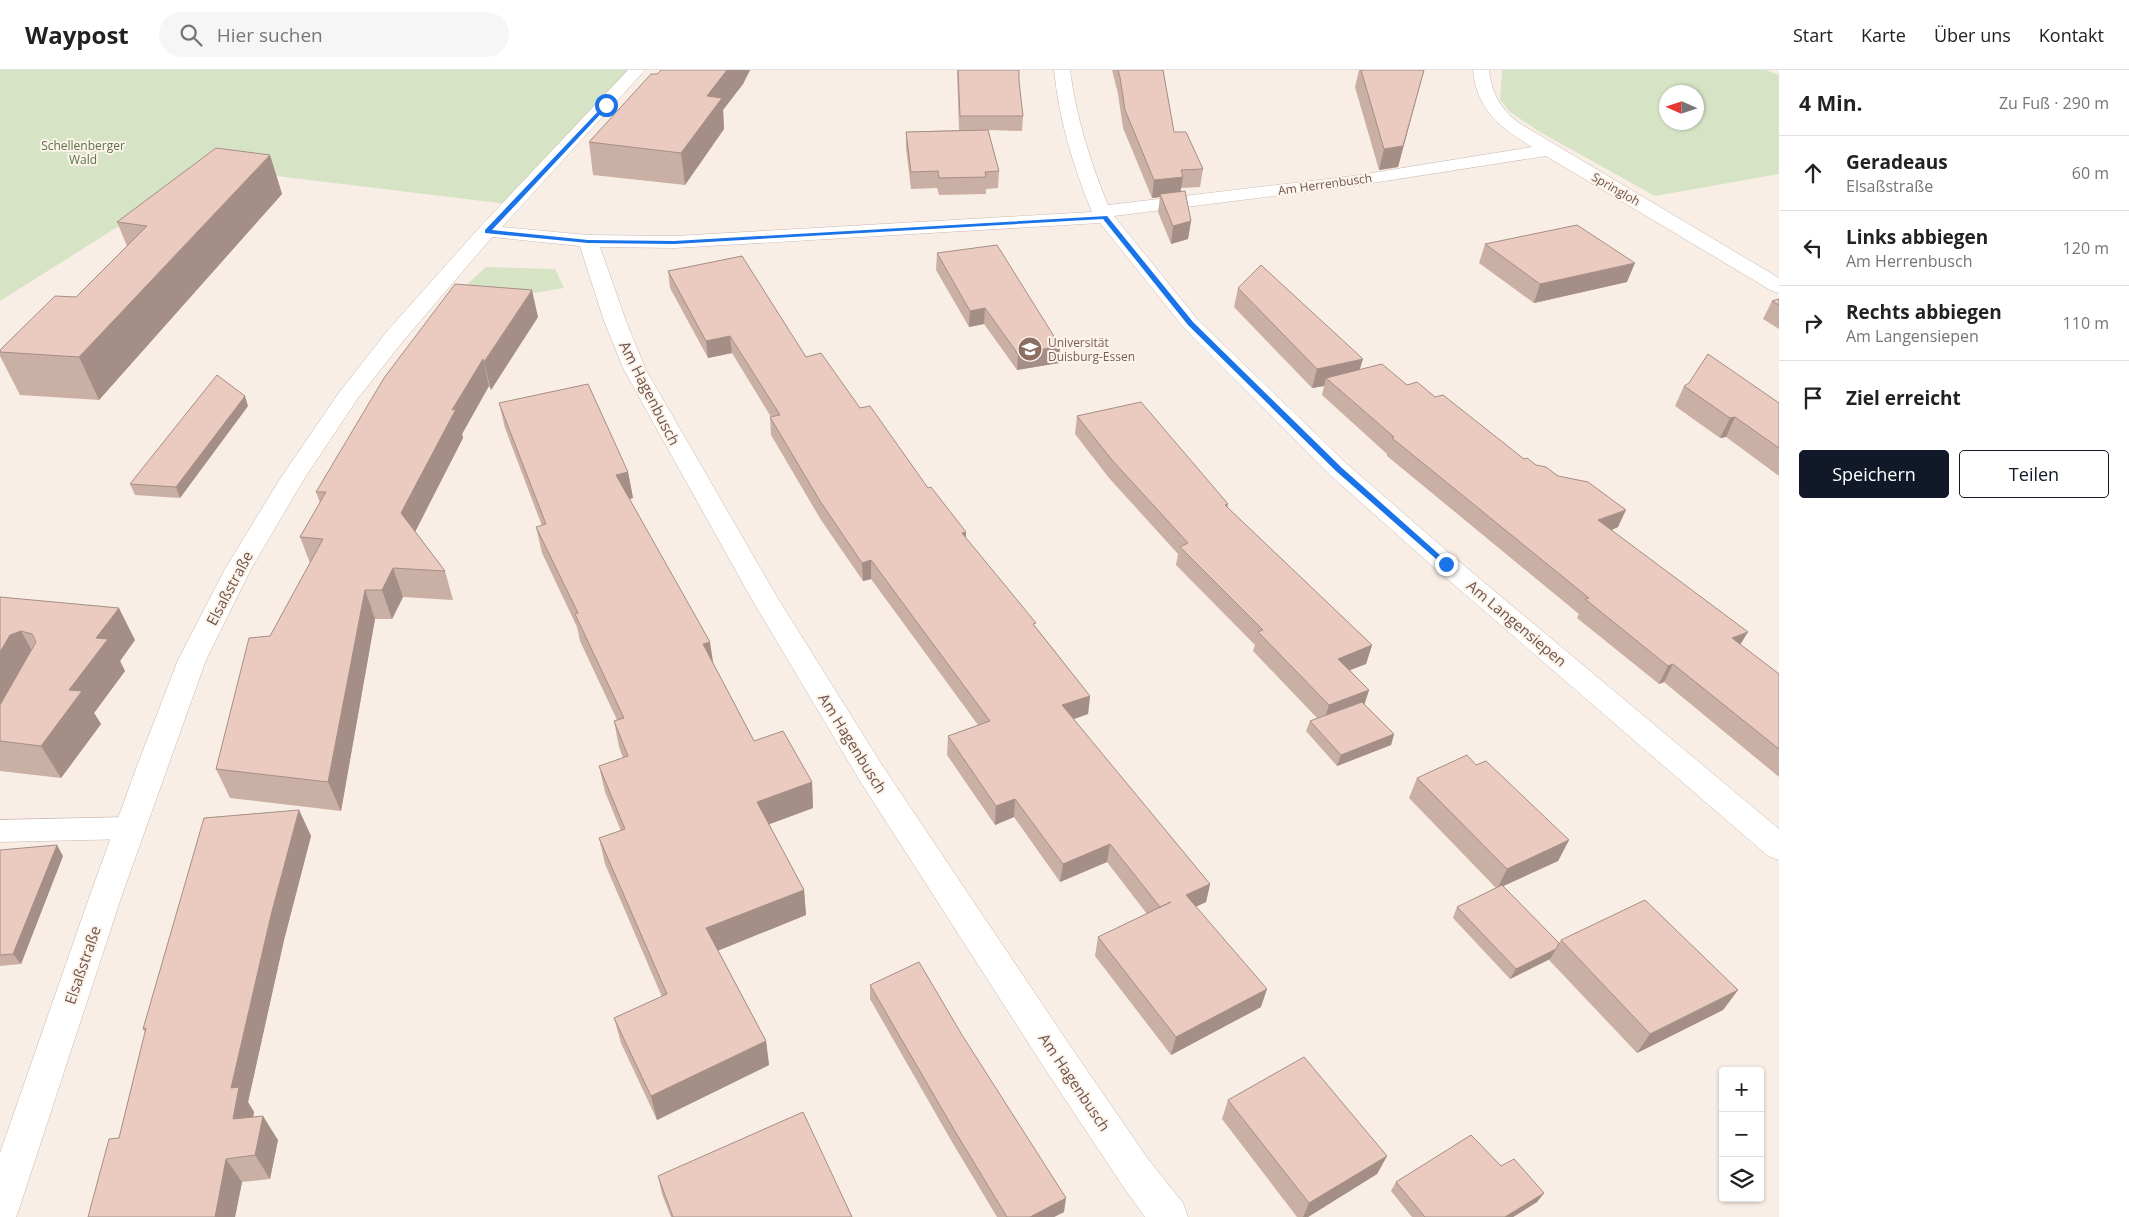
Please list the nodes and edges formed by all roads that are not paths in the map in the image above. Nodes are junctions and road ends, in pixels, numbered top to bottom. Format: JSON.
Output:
{"nodes":[{"id":1,"x":637,"y":70,"type":"edge"},
{"id":2,"x":1062,"y":70,"type":"edge"},
{"id":3,"x":1480,"y":70,"type":"edge"},
{"id":4,"x":1549,"y":150,"type":"junction"},
{"id":5,"x":1103,"y":214,"type":"junction"},
{"id":6,"x":487,"y":231,"type":"junction"},
{"id":7,"x":588,"y":241,"type":"junction"},
{"id":8,"x":1779,"y":287,"type":"edge"},
{"id":9,"x":130,"y":828,"type":"junction"},
{"id":10,"x":0,"y":831,"type":"edge"},
{"id":11,"x":1779,"y":847,"type":"edge"},
{"id":12,"x":0,"y":1209,"type":"edge"},
{"id":13,"x":1169,"y":1217,"type":"edge"}],
"edges":[{"from":1,"to":6,"type":"street","name":"Elsaßstraße"},
{"from":2,"to":5,"type":"street","name":"Am Langensiepen"},
{"from":3,"to":4,"type":"street","name":"Springloh"},
{"from":4,"to":5,"type":"street","name":"Am Herrenbusch"},
{"from":4,"to":8,"type":"street","name":"Springloh"},
{"from":5,"to":7,"type":"street","name":"Am Herrenbusch"},
{"from":5,"to":11,"type":"street","name":"Am Langensiepen"},
{"from":6,"to":7,"type":"street","name":"Am Herrenbusch"},
{"from":6,"to":9,"type":"street","name":"Elsaßstraße"},
{"from":7,"to":13,"type":"street","name":"Am Hagenbusch"},
{"from":9,"to":10,"type":"lane"},
{"from":9,"to":12,"type":"street","name":"Elsaßstraße"}]}
